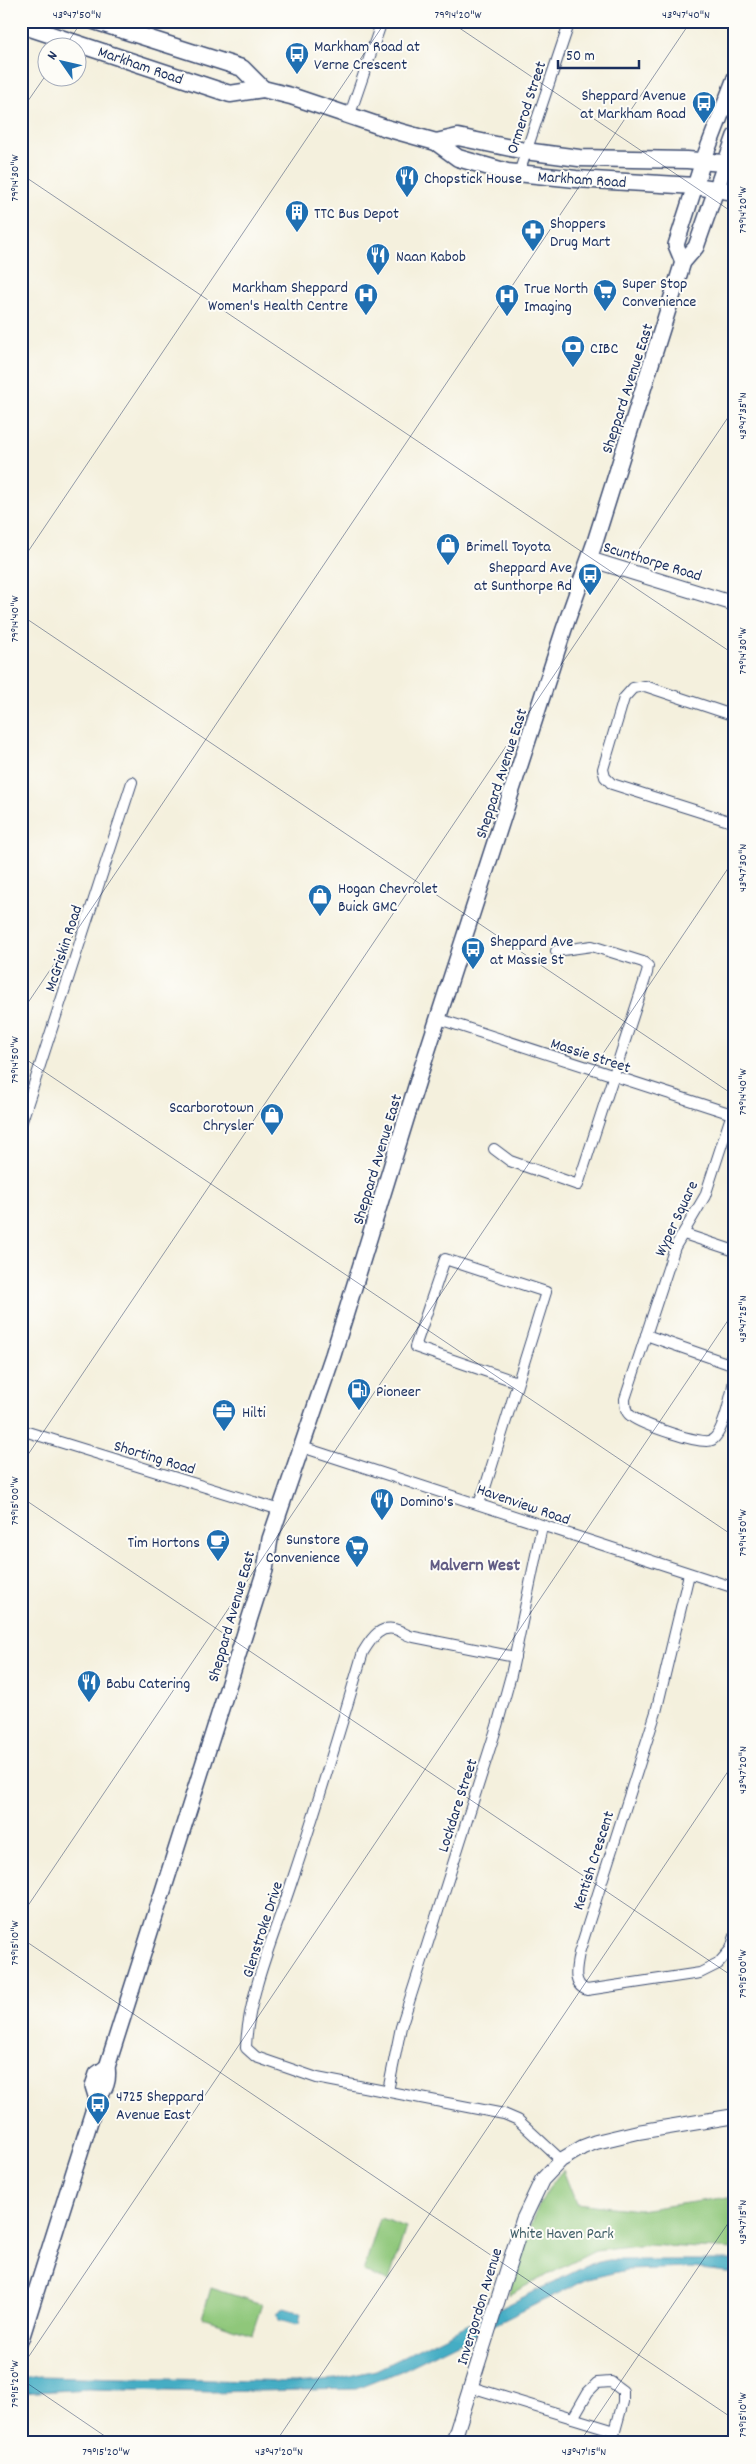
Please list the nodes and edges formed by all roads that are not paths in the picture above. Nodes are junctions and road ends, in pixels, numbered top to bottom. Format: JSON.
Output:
{"nodes":[{"id":1,"x":94,"y":21,"type":"edge"},
{"id":2,"x":382,"y":21,"type":"edge"},
{"id":3,"x":570,"y":21,"type":"edge"},
{"id":4,"x":21,"y":25,"type":"edge"},
{"id":5,"x":735,"y":78,"type":"edge"},
{"id":6,"x":263,"y":89,"type":"junction"},
{"id":7,"x":350,"y":114,"type":"junction"},
{"id":8,"x":735,"y":136,"type":"edge"},
{"id":9,"x":436,"y":142,"type":"junction"},
{"id":10,"x":526,"y":151,"type":"junction"},
{"id":11,"x":703,"y":161,"type":"junction"},
{"id":12,"x":731,"y":163,"type":"edge"},
{"id":13,"x":519,"y":173,"type":"junction"},
{"id":14,"x":695,"y":186,"type":"junction"},
{"id":15,"x":718,"y":188,"type":"junction"},
{"id":16,"x":735,"y":192,"type":"edge"},
{"id":17,"x":683,"y":262,"type":"junction"},
{"id":18,"x":589,"y":559,"type":"junction"},
{"id":19,"x":735,"y":604,"type":"edge"},
{"id":20,"x":735,"y":716,"type":"edge"},
{"id":21,"x":132,"y":782,"type":"dead end"},
{"id":22,"x":735,"y":823,"type":"edge"},
{"id":23,"x":556,"y":951,"type":"dead end"},
{"id":24,"x":438,"y":1019,"type":"junction"},
{"id":25,"x":613,"y":1077,"type":"junction"},
{"id":26,"x":735,"y":1104,"type":"edge"},
{"id":27,"x":733,"y":1115,"type":"edge"},
{"id":28,"x":21,"y":1124,"type":"edge"},
{"id":29,"x":494,"y":1149,"type":"dead end"},
{"id":30,"x":684,"y":1234,"type":"junction"},
{"id":31,"x":735,"y":1251,"type":"edge"},
{"id":32,"x":646,"y":1335,"type":"junction"},
{"id":33,"x":735,"y":1366,"type":"edge"},
{"id":34,"x":735,"y":1374,"type":"edge"},
{"id":35,"x":518,"y":1382,"type":"junction"},
{"id":36,"x":21,"y":1430,"type":"edge"},
{"id":37,"x":302,"y":1447,"type":"junction"},
{"id":38,"x":479,"y":1503,"type":"junction"},
{"id":39,"x":280,"y":1510,"type":"junction"},
{"id":40,"x":542,"y":1526,"type":"junction"},
{"id":41,"x":689,"y":1574,"type":"junction"},
{"id":42,"x":735,"y":1588,"type":"edge"},
{"id":43,"x":515,"y":1657,"type":"junction"},
{"id":44,"x":735,"y":1936,"type":"edge"},
{"id":45,"x":388,"y":2091,"type":"junction"},
{"id":46,"x":735,"y":2116,"type":"edge"},
{"id":47,"x":561,"y":2160,"type":"junction"},
{"id":48,"x":21,"y":2339,"type":"edge"},
{"id":49,"x":471,"y":2387,"type":"junction"},
{"id":50,"x":573,"y":2418,"type":"junction"},
{"id":51,"x":615,"y":2431,"type":"junction"},
{"id":52,"x":453,"y":2443,"type":"edge"},
{"id":53,"x":611,"y":2443,"type":"edge"}],
"edges":[{"from":1,"to":6,"type":"main road","name":"Markham Road"},
{"from":2,"to":7,"type":"street"},
{"from":3,"to":10,"type":"street","name":"Ormerod Street"},
{"from":4,"to":6,"type":"main road","name":"Markham Road"},
{"from":5,"to":11,"type":"main road","name":"Sheppard Avenue East"},
{"from":6,"to":7,"type":"main road","name":"Markham Road"},
{"from":7,"to":9,"type":"main road","name":"Markham Road"},
{"from":8,"to":12,"type":"main road","name":"Sheppard Avenue East"},
{"from":9,"to":10,"type":"main road","name":"Markham Road"},
{"from":9,"to":13,"type":"main road","name":"Markham Road"},
{"from":10,"to":11,"type":"main road","name":"Markham Road"},
{"from":10,"to":13,"type":"street","name":"Ormerod Street"},
{"from":11,"to":12,"type":"main road","name":"Markham Road"},
{"from":11,"to":14,"type":"main road","name":"Sheppard Avenue East"},
{"from":12,"to":15,"type":"main road","name":"Sheppard Avenue East"},
{"from":13,"to":14,"type":"main road","name":"Markham Road"},
{"from":14,"to":15,"type":"main road","name":"Markham Road"},
{"from":14,"to":17,"type":"main road","name":"Sheppard Avenue East"},
{"from":15,"to":16,"type":"main road","name":"Markham Road"},
{"from":15,"to":17,"type":"main road","name":"Sheppard Avenue East"},
{"from":17,"to":18,"type":"main road","name":"Sheppard Avenue East"},
{"from":18,"to":19,"type":"street","name":"Scunthorpe Road"},
{"from":18,"to":24,"type":"main road","name":"Sheppard Avenue East"},
{"from":20,"to":22,"type":"street"},
{"from":21,"to":28,"type":"street","name":"McGriskin Road"},
{"from":23,"to":25,"type":"street"},
{"from":24,"to":25,"type":"street","name":"Massie Street"},
{"from":24,"to":37,"type":"main road","name":"Sheppard Avenue East"},
{"from":25,"to":27,"type":"street","name":"Massie Street"},
{"from":25,"to":29,"type":"street"},
{"from":26,"to":27,"type":"street","name":"Wyper Square"},
{"from":27,"to":30,"type":"street","name":"Wyper Square"},
{"from":30,"to":31,"type":"street"},
{"from":30,"to":32,"type":"street","name":"Wyper Square"},
{"from":32,"to":33,"type":"street"},
{"from":32,"to":34,"type":"street","name":"Wyper Square"},
{"from":35,"to":35,"type":"street"},
{"from":35,"to":38,"type":"street"},
{"from":36,"to":39,"type":"street","name":"Shorting Road"},
{"from":37,"to":38,"type":"street","name":"Havenview Road"},
{"from":37,"to":39,"type":"main road","name":"Sheppard Avenue East"},
{"from":38,"to":40,"type":"street","name":"Havenview Road"},
{"from":39,"to":48,"type":"main road","name":"Sheppard Avenue East"},
{"from":40,"to":41,"type":"street","name":"Havenview Road"},
{"from":40,"to":43,"type":"street","name":"Lockdare Street"},
{"from":41,"to":42,"type":"street","name":"Havenview Road"},
{"from":41,"to":44,"type":"street","name":"Kentish Crescent"},
{"from":43,"to":45,"type":"street","name":"Lockdare Street"},
{"from":43,"to":45,"type":"street","name":"Glenstroke Drive"},
{"from":45,"to":47,"type":"street","name":"Glenstroke Drive"},
{"from":46,"to":47,"type":"street","name":"Invergordon Avenue"},
{"from":47,"to":49,"type":"street","name":"Invergordon Avenue"},
{"from":49,"to":50,"type":"street"},
{"from":49,"to":52,"type":"street","name":"Invergordon Avenue"},
{"from":50,"to":51,"type":"street"},
{"from":50,"to":51,"type":"street"},
{"from":51,"to":53,"type":"street"}]}
